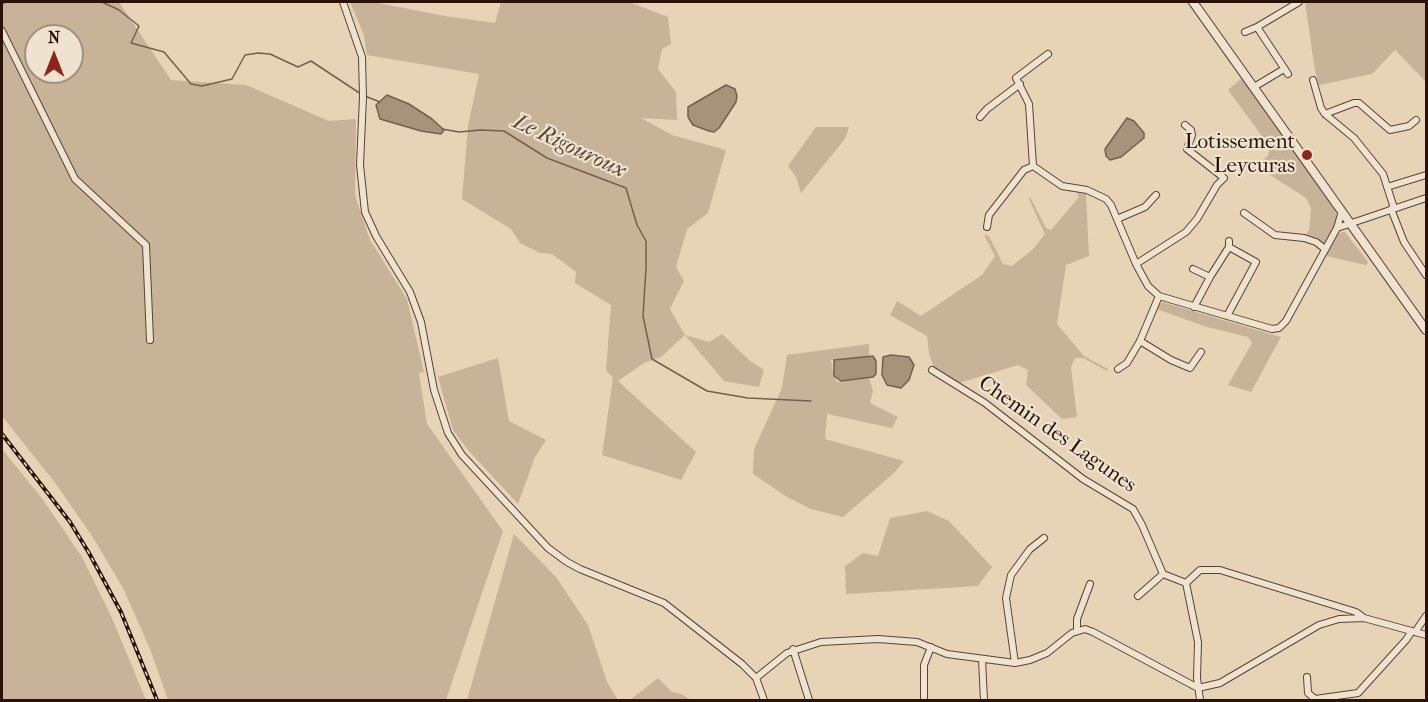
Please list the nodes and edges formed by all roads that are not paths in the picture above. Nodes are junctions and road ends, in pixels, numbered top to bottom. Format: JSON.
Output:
{"nodes":[{"id":1,"x":343,"y":2,"type":"edge"},
{"id":2,"x":1193,"y":2,"type":"edge"},
{"id":3,"x":1299,"y":2,"type":"edge"},
{"id":4,"x":1257,"y":27,"type":"junction"},
{"id":5,"x":2,"y":31,"type":"edge"},
{"id":6,"x":1245,"y":32,"type":"dead end"},
{"id":7,"x":1048,"y":54,"type":"dead end"},
{"id":8,"x":1313,"y":80,"type":"dead end"},
{"id":9,"x":1020,"y":84,"type":"junction"},
{"id":10,"x":1254,"y":87,"type":"junction"},
{"id":11,"x":1325,"y":114,"type":"junction"},
{"id":12,"x":980,"y":117,"type":"dead end"},
{"id":13,"x":1416,"y":120,"type":"dead end"},
{"id":14,"x":1185,"y":124,"type":"dead end"},
{"id":15,"x":1033,"y":166,"type":"junction"},
{"id":16,"x":1426,"y":175,"type":"edge"},
{"id":17,"x":1387,"y":187,"type":"junction"},
{"id":18,"x":1156,"y":195,"type":"dead end"},
{"id":19,"x":1426,"y":198,"type":"edge"},
{"id":20,"x":1392,"y":209,"type":"junction"},
{"id":21,"x":1342,"y":211,"type":"junction"},
{"id":22,"x":1244,"y":213,"type":"dead end"},
{"id":23,"x":1117,"y":219,"type":"junction"},
{"id":24,"x":1350,"y":223,"type":"junction"},
{"id":25,"x":987,"y":227,"type":"dead end"},
{"id":26,"x":1337,"y":228,"type":"junction"},
{"id":27,"x":1325,"y":249,"type":"junction"},
{"id":28,"x":1136,"y":264,"type":"junction"},
{"id":29,"x":1193,"y":269,"type":"dead end"},
{"id":30,"x":1426,"y":274,"type":"edge"},
{"id":31,"x":1209,"y":278,"type":"junction"},
{"id":32,"x":1159,"y":296,"type":"junction"},
{"id":33,"x":1194,"y":307,"type":"junction"},
{"id":34,"x":1227,"y":316,"type":"junction"},
{"id":35,"x":1426,"y":330,"type":"edge"},
{"id":36,"x":150,"y":340,"type":"dead end"},
{"id":37,"x":1140,"y":341,"type":"junction"},
{"id":38,"x":1201,"y":352,"type":"dead end"},
{"id":39,"x":1118,"y":369,"type":"dead end"},
{"id":40,"x":932,"y":370,"type":"dead end"},
{"id":41,"x":1044,"y":538,"type":"dead end"},
{"id":42,"x":1163,"y":574,"type":"junction"},
{"id":43,"x":1186,"y":583,"type":"junction"},
{"id":44,"x":1090,"y":584,"type":"dead end"},
{"id":45,"x":1138,"y":596,"type":"dead end"},
{"id":46,"x":1426,"y":616,"type":"edge"},
{"id":47,"x":1364,"y":618,"type":"junction"},
{"id":48,"x":1077,"y":631,"type":"junction"},
{"id":49,"x":1413,"y":631,"type":"junction"},
{"id":50,"x":1426,"y":635,"type":"edge"},
{"id":51,"x":932,"y":647,"type":"junction"},
{"id":52,"x":793,"y":649,"type":"junction"},
{"id":53,"x":982,"y":659,"type":"junction"},
{"id":54,"x":1015,"y":663,"type":"junction"},
{"id":55,"x":1307,"y":677,"type":"dead end"},
{"id":56,"x":756,"y":678,"type":"junction"},
{"id":57,"x":1198,"y":688,"type":"junction"},
{"id":58,"x":764,"y":700,"type":"edge"},
{"id":59,"x":809,"y":700,"type":"edge"},
{"id":60,"x":924,"y":700,"type":"edge"},
{"id":61,"x":984,"y":700,"type":"edge"},
{"id":62,"x":1200,"y":700,"type":"edge"}],
"edges":[{"from":1,"to":56,"type":"street"},
{"from":2,"to":10,"type":"street"},
{"from":3,"to":4,"type":"street"},
{"from":4,"to":6,"type":"street"},
{"from":4,"to":10,"type":"street"},
{"from":5,"to":36,"type":"street"},
{"from":7,"to":9,"type":"street"},
{"from":8,"to":11,"type":"street"},
{"from":9,"to":12,"type":"street"},
{"from":9,"to":15,"type":"street"},
{"from":10,"to":21,"type":"street"},
{"from":11,"to":13,"type":"street"},
{"from":11,"to":17,"type":"street"},
{"from":14,"to":28,"type":"street"},
{"from":15,"to":23,"type":"street"},
{"from":15,"to":25,"type":"street"},
{"from":16,"to":17,"type":"street"},
{"from":17,"to":20,"type":"street"},
{"from":18,"to":23,"type":"street"},
{"from":19,"to":20,"type":"street"},
{"from":20,"to":24,"type":"street"},
{"from":20,"to":30,"type":"street"},
{"from":21,"to":24,"type":"street"},
{"from":21,"to":26,"type":"street"},
{"from":22,"to":27,"type":"street"},
{"from":23,"to":28,"type":"street"},
{"from":24,"to":26,"type":"street"},
{"from":24,"to":35,"type":"street"},
{"from":26,"to":27,"type":"street"},
{"from":27,"to":34,"type":"street"},
{"from":28,"to":32,"type":"street"},
{"from":29,"to":31,"type":"street"},
{"from":31,"to":33,"type":"street"},
{"from":31,"to":34,"type":"street"},
{"from":32,"to":33,"type":"street"},
{"from":32,"to":37,"type":"street"},
{"from":33,"to":34,"type":"street"},
{"from":37,"to":38,"type":"street"},
{"from":37,"to":39,"type":"street"},
{"from":40,"to":42,"type":"street","name":"Chemin des Lagunes"},
{"from":41,"to":54,"type":"street"},
{"from":42,"to":43,"type":"street"},
{"from":42,"to":45,"type":"street"},
{"from":43,"to":47,"type":"street"},
{"from":43,"to":57,"type":"street"},
{"from":44,"to":48,"type":"street"},
{"from":46,"to":49,"type":"street"},
{"from":47,"to":49,"type":"street"},
{"from":47,"to":57,"type":"street"},
{"from":48,"to":54,"type":"street"},
{"from":48,"to":57,"type":"street"},
{"from":49,"to":50,"type":"street"},
{"from":49,"to":55,"type":"street"},
{"from":51,"to":52,"type":"street"},
{"from":51,"to":53,"type":"street"},
{"from":51,"to":60,"type":"street"},
{"from":52,"to":56,"type":"street"},
{"from":52,"to":59,"type":"street"},
{"from":53,"to":54,"type":"street"},
{"from":53,"to":61,"type":"street"},
{"from":56,"to":58,"type":"street"},
{"from":57,"to":62,"type":"street"}]}
